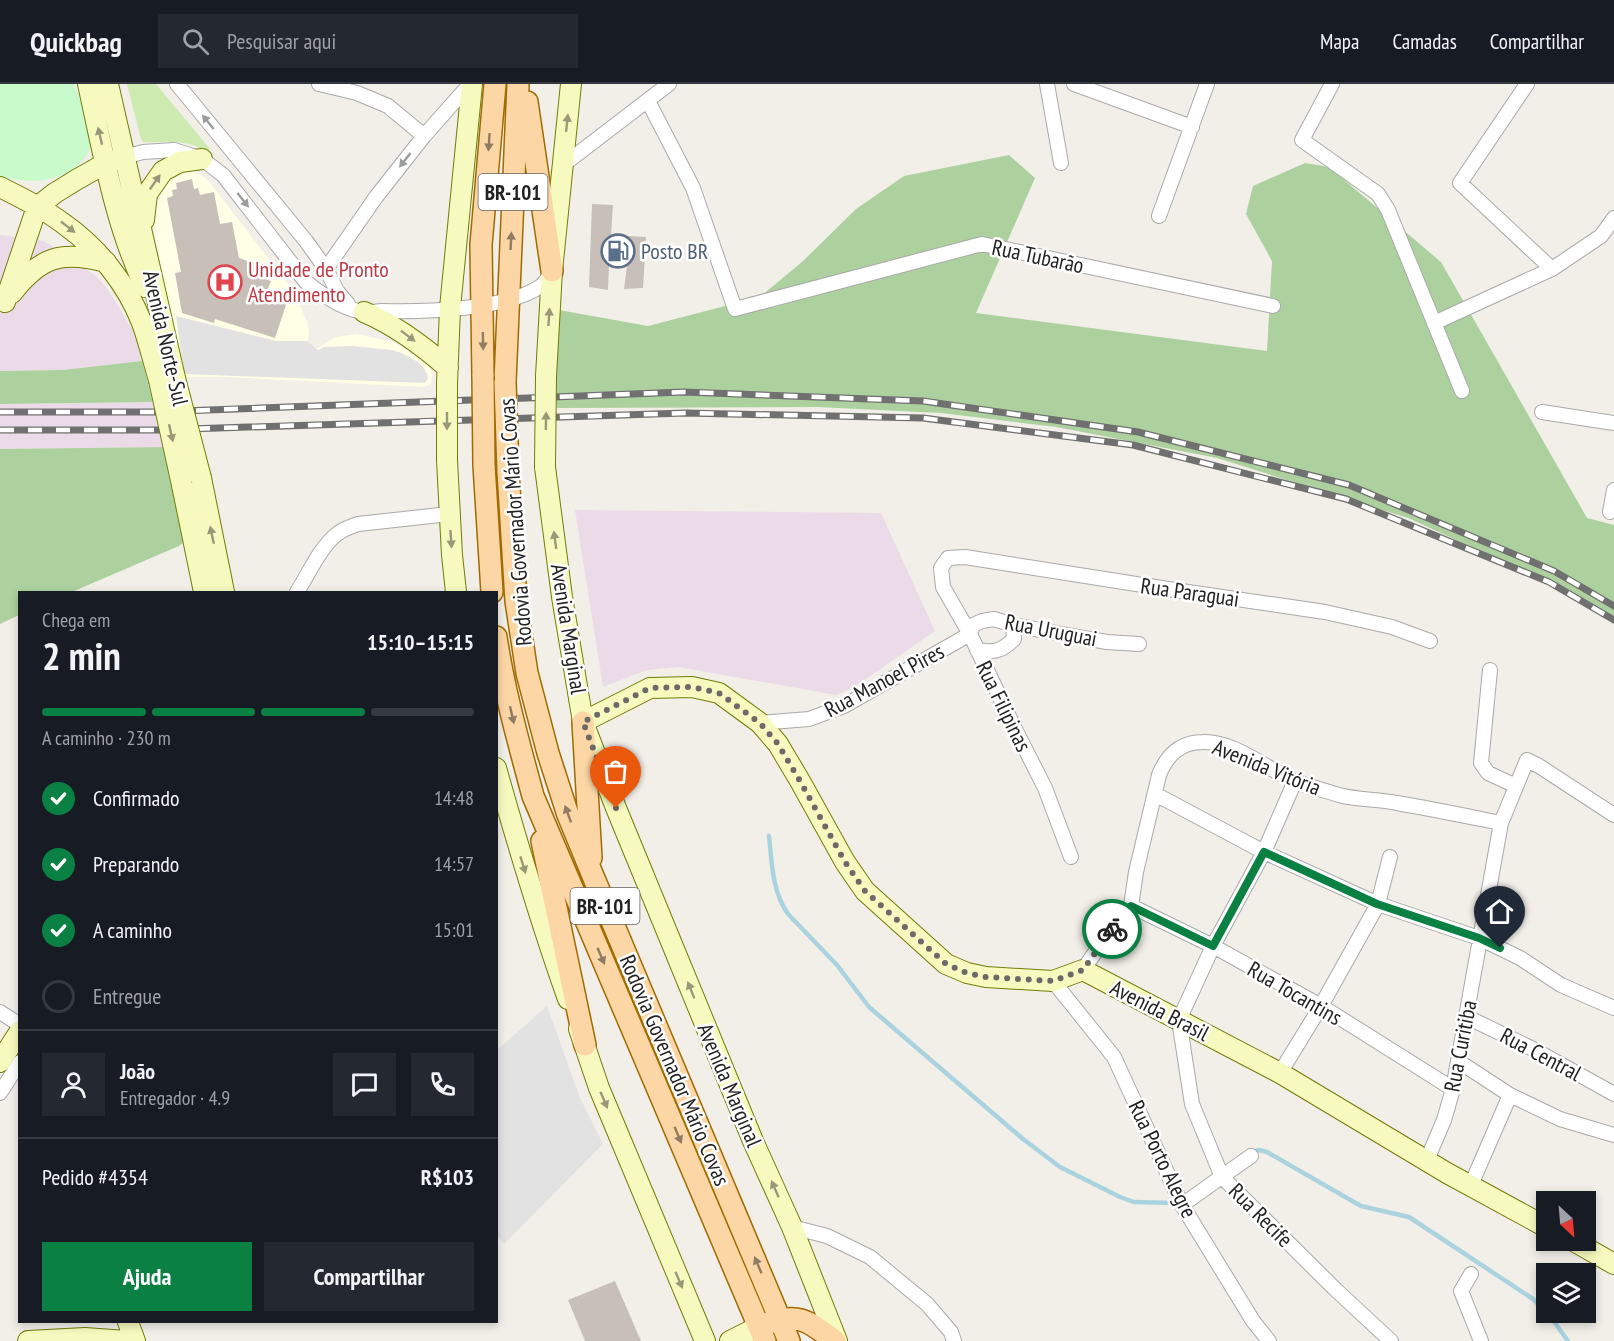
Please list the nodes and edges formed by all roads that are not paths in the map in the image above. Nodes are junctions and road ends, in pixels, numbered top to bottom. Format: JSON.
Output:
{"nodes":[{"id":1,"x":88,"y":84,"type":"edge"},
{"id":2,"x":108,"y":84,"type":"edge"},
{"id":3,"x":177,"y":84,"type":"edge"},
{"id":4,"x":319,"y":84,"type":"edge"},
{"id":5,"x":471,"y":84,"type":"edge"},
{"id":6,"x":495,"y":84,"type":"edge"},
{"id":7,"x":518,"y":84,"type":"edge"},
{"id":8,"x":524,"y":84,"type":"edge"},
{"id":9,"x":571,"y":84,"type":"edge"},
{"id":10,"x":669,"y":84,"type":"edge"},
{"id":11,"x":1047,"y":84,"type":"edge"},
{"id":12,"x":1074,"y":84,"type":"edge"},
{"id":13,"x":1207,"y":84,"type":"edge"},
{"id":14,"x":1332,"y":84,"type":"edge"},
{"id":15,"x":1527,"y":84,"type":"edge"},
{"id":16,"x":648,"y":101,"type":"junction"},
{"id":17,"x":1192,"y":127,"type":"junction"},
{"id":18,"x":424,"y":136,"type":"junction"},
{"id":19,"x":202,"y":159,"type":"junction"},
{"id":20,"x":115,"y":160,"type":"junction"},
{"id":21,"x":1061,"y":163,"type":"dead end"},
{"id":22,"x":562,"y":165,"type":"junction"},
{"id":23,"x":0,"y":187,"type":"edge"},
{"id":24,"x":38,"y":207,"type":"junction"},
{"id":25,"x":1159,"y":216,"type":"dead end"},
{"id":26,"x":1614,"y":218,"type":"edge"},
{"id":27,"x":142,"y":235,"type":"junction"},
{"id":28,"x":105,"y":262,"type":"junction"},
{"id":29,"x":326,"y":269,"type":"junction"},
{"id":30,"x":1552,"y":269,"type":"junction"},
{"id":31,"x":552,"y":271,"type":"junction"},
{"id":32,"x":508,"y":299,"type":"junction"},
{"id":33,"x":3,"y":306,"type":"edge"},
{"id":34,"x":482,"y":306,"type":"junction"},
{"id":35,"x":1273,"y":306,"type":"dead end"},
{"id":36,"x":450,"y":308,"type":"junction"},
{"id":37,"x":159,"y":310,"type":"junction"},
{"id":38,"x":358,"y":310,"type":"junction"},
{"id":39,"x":1434,"y":323,"type":"junction"},
{"id":40,"x":447,"y":375,"type":"junction"},
{"id":41,"x":167,"y":379,"type":"junction"},
{"id":42,"x":1462,"y":391,"type":"dead end"},
{"id":43,"x":1542,"y":412,"type":"dead end"},
{"id":44,"x":1614,"y":423,"type":"edge"},
{"id":45,"x":192,"y":481,"type":"junction"},
{"id":46,"x":1614,"y":490,"type":"edge"},
{"id":47,"x":1610,"y":512,"type":"dead end"},
{"id":48,"x":449,"y":514,"type":"junction"},
{"id":49,"x":948,"y":558,"type":"joint"},
{"id":50,"x":204,"y":591,"type":"edge"},
{"id":51,"x":224,"y":591,"type":"edge"},
{"id":52,"x":298,"y":591,"type":"edge"},
{"id":53,"x":456,"y":591,"type":"edge"},
{"id":54,"x":492,"y":591,"type":"edge"},
{"id":55,"x":1013,"y":625,"type":"junction"},
{"id":56,"x":970,"y":634,"type":"junction"},
{"id":57,"x":1430,"y":641,"type":"dead end"},
{"id":58,"x":1139,"y":644,"type":"dead end"},
{"id":59,"x":498,"y":647,"type":"edge"},
{"id":60,"x":977,"y":650,"type":"junction"},
{"id":61,"x":1490,"y":670,"type":"dead end"},
{"id":62,"x":583,"y":722,"type":"junction"},
{"id":63,"x":760,"y":723,"type":"junction"},
{"id":64,"x":498,"y":775,"type":"edge"},
{"id":65,"x":1295,"y":781,"type":"junction"},
{"id":66,"x":1516,"y":786,"type":"junction"},
{"id":67,"x":1155,"y":794,"type":"junction"},
{"id":68,"x":533,"y":796,"type":"junction"},
{"id":69,"x":1614,"y":815,"type":"edge"},
{"id":70,"x":1501,"y":823,"type":"junction"},
{"id":71,"x":1264,"y":852,"type":"junction"},
{"id":72,"x":1071,"y":857,"type":"dead end"},
{"id":73,"x":1390,"y":857,"type":"dead end"},
{"id":74,"x":592,"y":876,"type":"junction"},
{"id":75,"x":1377,"y":904,"type":"junction"},
{"id":76,"x":1131,"y":906,"type":"junction"},
{"id":77,"x":1479,"y":938,"type":"junction"},
{"id":78,"x":1213,"y":946,"type":"junction"},
{"id":79,"x":1083,"y":970,"type":"junction"},
{"id":80,"x":1053,"y":981,"type":"junction"},
{"id":81,"x":1321,"y":1006,"type":"junction"},
{"id":82,"x":1614,"y":1008,"type":"edge"},
{"id":83,"x":0,"y":1012,"type":"edge"},
{"id":84,"x":1467,"y":1017,"type":"junction"},
{"id":85,"x":1179,"y":1020,"type":"junction"},
{"id":86,"x":18,"y":1024,"type":"edge"},
{"id":87,"x":18,"y":1034,"type":"edge"},
{"id":88,"x":585,"y":1045,"type":"junction"},
{"id":89,"x":1458,"y":1061,"type":"junction"},
{"id":90,"x":0,"y":1062,"type":"edge"},
{"id":91,"x":18,"y":1065,"type":"edge"},
{"id":92,"x":1280,"y":1073,"type":"junction"},
{"id":93,"x":1453,"y":1089,"type":"junction"},
{"id":94,"x":0,"y":1093,"type":"edge"},
{"id":95,"x":1614,"y":1094,"type":"edge"},
{"id":96,"x":1510,"y":1095,"type":"junction"},
{"id":97,"x":1614,"y":1135,"type":"edge"},
{"id":98,"x":1251,"y":1156,"type":"dead end"},
{"id":99,"x":1427,"y":1160,"type":"junction"},
{"id":100,"x":1222,"y":1177,"type":"junction"},
{"id":101,"x":1471,"y":1185,"type":"junction"},
{"id":102,"x":1182,"y":1205,"type":"junction"},
{"id":103,"x":1536,"y":1221,"type":"edge"},
{"id":104,"x":792,"y":1227,"type":"junction"},
{"id":105,"x":1591,"y":1251,"type":"edge"},
{"id":106,"x":1614,"y":1264,"type":"edge"},
{"id":107,"x":1471,"y":1274,"type":"dead end"},
{"id":108,"x":780,"y":1319,"type":"junction"},
{"id":109,"x":128,"y":1323,"type":"edge"},
{"id":110,"x":763,"y":1334,"type":"edge"},
{"id":111,"x":28,"y":1341,"type":"edge"},
{"id":112,"x":126,"y":1341,"type":"edge"},
{"id":113,"x":135,"y":1341,"type":"edge"},
{"id":114,"x":705,"y":1341,"type":"edge"},
{"id":115,"x":730,"y":1341,"type":"edge"},
{"id":116,"x":789,"y":1341,"type":"edge"},
{"id":117,"x":836,"y":1341,"type":"edge"},
{"id":118,"x":954,"y":1341,"type":"edge"},
{"id":119,"x":1269,"y":1341,"type":"edge"},
{"id":120,"x":1390,"y":1341,"type":"edge"},
{"id":121,"x":1481,"y":1341,"type":"edge"}],
"edges":[{"from":20,"to":1,"type":"street","one_way":true},
{"from":2,"to":20,"type":"street","name":"Avenida Norte-Sul"},
{"from":29,"to":3,"type":"street","one_way":true},
{"from":4,"to":18,"type":"street"},
{"from":5,"to":18,"type":"street"},
{"from":5,"to":36,"type":"street"},
{"from":6,"to":34,"type":"main road","name":"Rodovia Governador Mário Covas","number":"BR-101","one_way":true},
{"from":32,"to":7,"type":"main road","name":"Rodovia Governador Mário Covas","number":"BR-101","one_way":true},
{"from":8,"to":31,"type":"main road"},
{"from":22,"to":9,"type":"street","name":"Avenida Marginal","one_way":true},
{"from":10,"to":16,"type":"street"},
{"from":11,"to":21,"type":"street"},
{"from":12,"to":17,"type":"street"},
{"from":13,"to":17,"type":"street"},
{"from":14,"to":39,"type":"street"},
{"from":15,"to":30,"type":"street"},
{"from":16,"to":22,"type":"street"},
{"from":16,"to":35,"type":"street","name":"Rua Tubarão"},
{"from":17,"to":25,"type":"street"},
{"from":18,"to":29,"type":"street","one_way":true},
{"from":19,"to":20,"type":"street"},
{"from":27,"to":19,"type":"street","one_way":true},
{"from":19,"to":38,"type":"street","one_way":true},
{"from":20,"to":24,"type":"street"},
{"from":20,"to":27,"type":"street","name":"Avenida Norte-Sul"},
{"from":20,"to":37,"type":"street"},
{"from":22,"to":31,"type":"street","name":"Avenida Marginal"},
{"from":23,"to":24,"type":"street","name":"Avenida Norte-Sul"},
{"from":24,"to":28,"type":"street","name":"Avenida Norte-Sul","one_way":true},
{"from":24,"to":33,"type":"street"},
{"from":26,"to":30,"type":"street"},
{"from":27,"to":37,"type":"street","name":"Avenida Norte-Sul"},
{"from":28,"to":33,"type":"street"},
{"from":28,"to":41,"type":"street","name":"Avenida Norte-Sul"},
{"from":29,"to":38,"type":"street"},
{"from":30,"to":39,"type":"street"},
{"from":31,"to":32,"type":"street"},
{"from":62,"to":31,"type":"street","name":"Avenida Marginal","one_way":true,"bridge":true},
{"from":32,"to":34,"type":"street"},
{"from":74,"to":32,"type":"main road","name":"Rodovia Governador Mário Covas","number":"BR-101","one_way":true,"bridge":true},
{"from":34,"to":36,"type":"street"},
{"from":34,"to":54,"type":"main road","name":"Rodovia Governador Mário Covas","number":"BR-101","one_way":true,"bridge":true},
{"from":36,"to":38,"type":"street"},
{"from":36,"to":40,"type":"street"},
{"from":37,"to":41,"type":"street","name":"Avenida Norte-Sul"},
{"from":38,"to":40,"type":"street","one_way":true},
{"from":39,"to":42,"type":"street"},
{"from":40,"to":48,"type":"street","one_way":true,"bridge":true},
{"from":41,"to":45,"type":"street","name":"Avenida Norte-Sul","bridge":true},
{"from":43,"to":44,"type":"street"},
{"from":45,"to":50,"type":"street","name":"Avenida Norte-Sul"},
{"from":51,"to":45,"type":"street","name":"Avenida Norte-Sul","one_way":true},
{"from":46,"to":47,"type":"street"},
{"from":48,"to":52,"type":"street"},
{"from":48,"to":53,"type":"street","one_way":true},
{"from":49,"to":56,"type":"street","name":"Rua Filipinas"},
{"from":49,"to":57,"type":"street","name":"Rua Paraguai"},
{"from":55,"to":56,"type":"street","name":"Rua Uruguai"},
{"from":55,"to":58,"type":"street","name":"Rua Uruguai"},
{"from":55,"to":60,"type":"street"},
{"from":56,"to":60,"type":"street","name":"Rua Filipinas"},
{"from":56,"to":63,"type":"street","name":"Rua Manoel Pires"},
{"from":59,"to":68,"type":"main road","name":"Rodovia Governador Mário Covas","number":"BR-101","one_way":true},
{"from":60,"to":72,"type":"street","name":"Rua Filipinas"},
{"from":61,"to":66,"type":"street"},
{"from":62,"to":63,"type":"street","name":"Avenida Brasil"},
{"from":62,"to":74,"type":"main road"},
{"from":104,"to":62,"type":"street","name":"Avenida Marginal","one_way":true},
{"from":63,"to":80,"type":"street","name":"Avenida Brasil"},
{"from":64,"to":88,"type":"street","one_way":true},
{"from":65,"to":67,"type":"street","name":"Avenida Vitória"},
{"from":65,"to":70,"type":"street","name":"Avenida Vitória"},
{"from":65,"to":71,"type":"street"},
{"from":66,"to":69,"type":"street"},
{"from":66,"to":70,"type":"street"},
{"from":67,"to":71,"type":"street"},
{"from":67,"to":76,"type":"street","name":"Avenida Vitória"},
{"from":68,"to":88,"type":"main road"},
{"from":68,"to":110,"type":"main road","name":"Rodovia Governador Mário Covas","number":"BR-101","one_way":true},
{"from":70,"to":77,"type":"street","name":"Rua Curitiba"},
{"from":71,"to":75,"type":"street"},
{"from":71,"to":78,"type":"street"},
{"from":73,"to":75,"type":"street"},
{"from":108,"to":74,"type":"main road","name":"Rodovia Governador Mário Covas","number":"BR-101","one_way":true},
{"from":75,"to":77,"type":"street"},
{"from":75,"to":81,"type":"street"},
{"from":76,"to":78,"type":"street","name":"Rua Tocantins"},
{"from":76,"to":79,"type":"street"},
{"from":77,"to":82,"type":"street"},
{"from":77,"to":84,"type":"street","name":"Rua Curitiba"},
{"from":78,"to":81,"type":"street","name":"Rua Tocantins"},
{"from":78,"to":85,"type":"street"},
{"from":79,"to":80,"type":"street","name":"Avenida Brasil"},
{"from":79,"to":85,"type":"street","name":"Avenida Brasil"},
{"from":80,"to":102,"type":"street","name":"Rua Porto Alegre"},
{"from":81,"to":92,"type":"street"},
{"from":81,"to":93,"type":"street","name":"Rua Tocantins"},
{"from":83,"to":86,"type":"street"},
{"from":84,"to":89,"type":"street","name":"Rua Curitiba"},
{"from":84,"to":95,"type":"street","name":"Rua Central"},
{"from":85,"to":92,"type":"street","name":"Avenida Brasil"},
{"from":85,"to":100,"type":"street","name":"Rua Recife"},
{"from":87,"to":90,"type":"street"},
{"from":88,"to":114,"type":"street","one_way":true},
{"from":89,"to":93,"type":"street","name":"Rua Curitiba"},
{"from":89,"to":96,"type":"street"},
{"from":91,"to":94,"type":"street"},
{"from":92,"to":99,"type":"street","name":"Avenida Brasil"},
{"from":93,"to":99,"type":"street","name":"Rua Curitiba"},
{"from":96,"to":97,"type":"street"},
{"from":96,"to":101,"type":"street"},
{"from":98,"to":100,"type":"street"},
{"from":99,"to":101,"type":"street","name":"Avenida Brasil"},
{"from":100,"to":102,"type":"street"},
{"from":100,"to":120,"type":"street","name":"Rua Recife"},
{"from":101,"to":103,"type":"street","name":"Avenida Brasil"},
{"from":102,"to":119,"type":"street","name":"Rua Porto Alegre"},
{"from":104,"to":117,"type":"street","name":"Avenida Marginal"},
{"from":104,"to":118,"type":"street"},
{"from":105,"to":106,"type":"street"},
{"from":107,"to":121,"type":"street"},
{"from":108,"to":110,"type":"main road"},
{"from":108,"to":116,"type":"main road","name":"Rodovia Governador Mário Covas","number":"BR-101"},
{"from":108,"to":117,"type":"main road"},
{"from":109,"to":113,"type":"street"},
{"from":110,"to":115,"type":"street"},
{"from":111,"to":112,"type":"street"}]}
